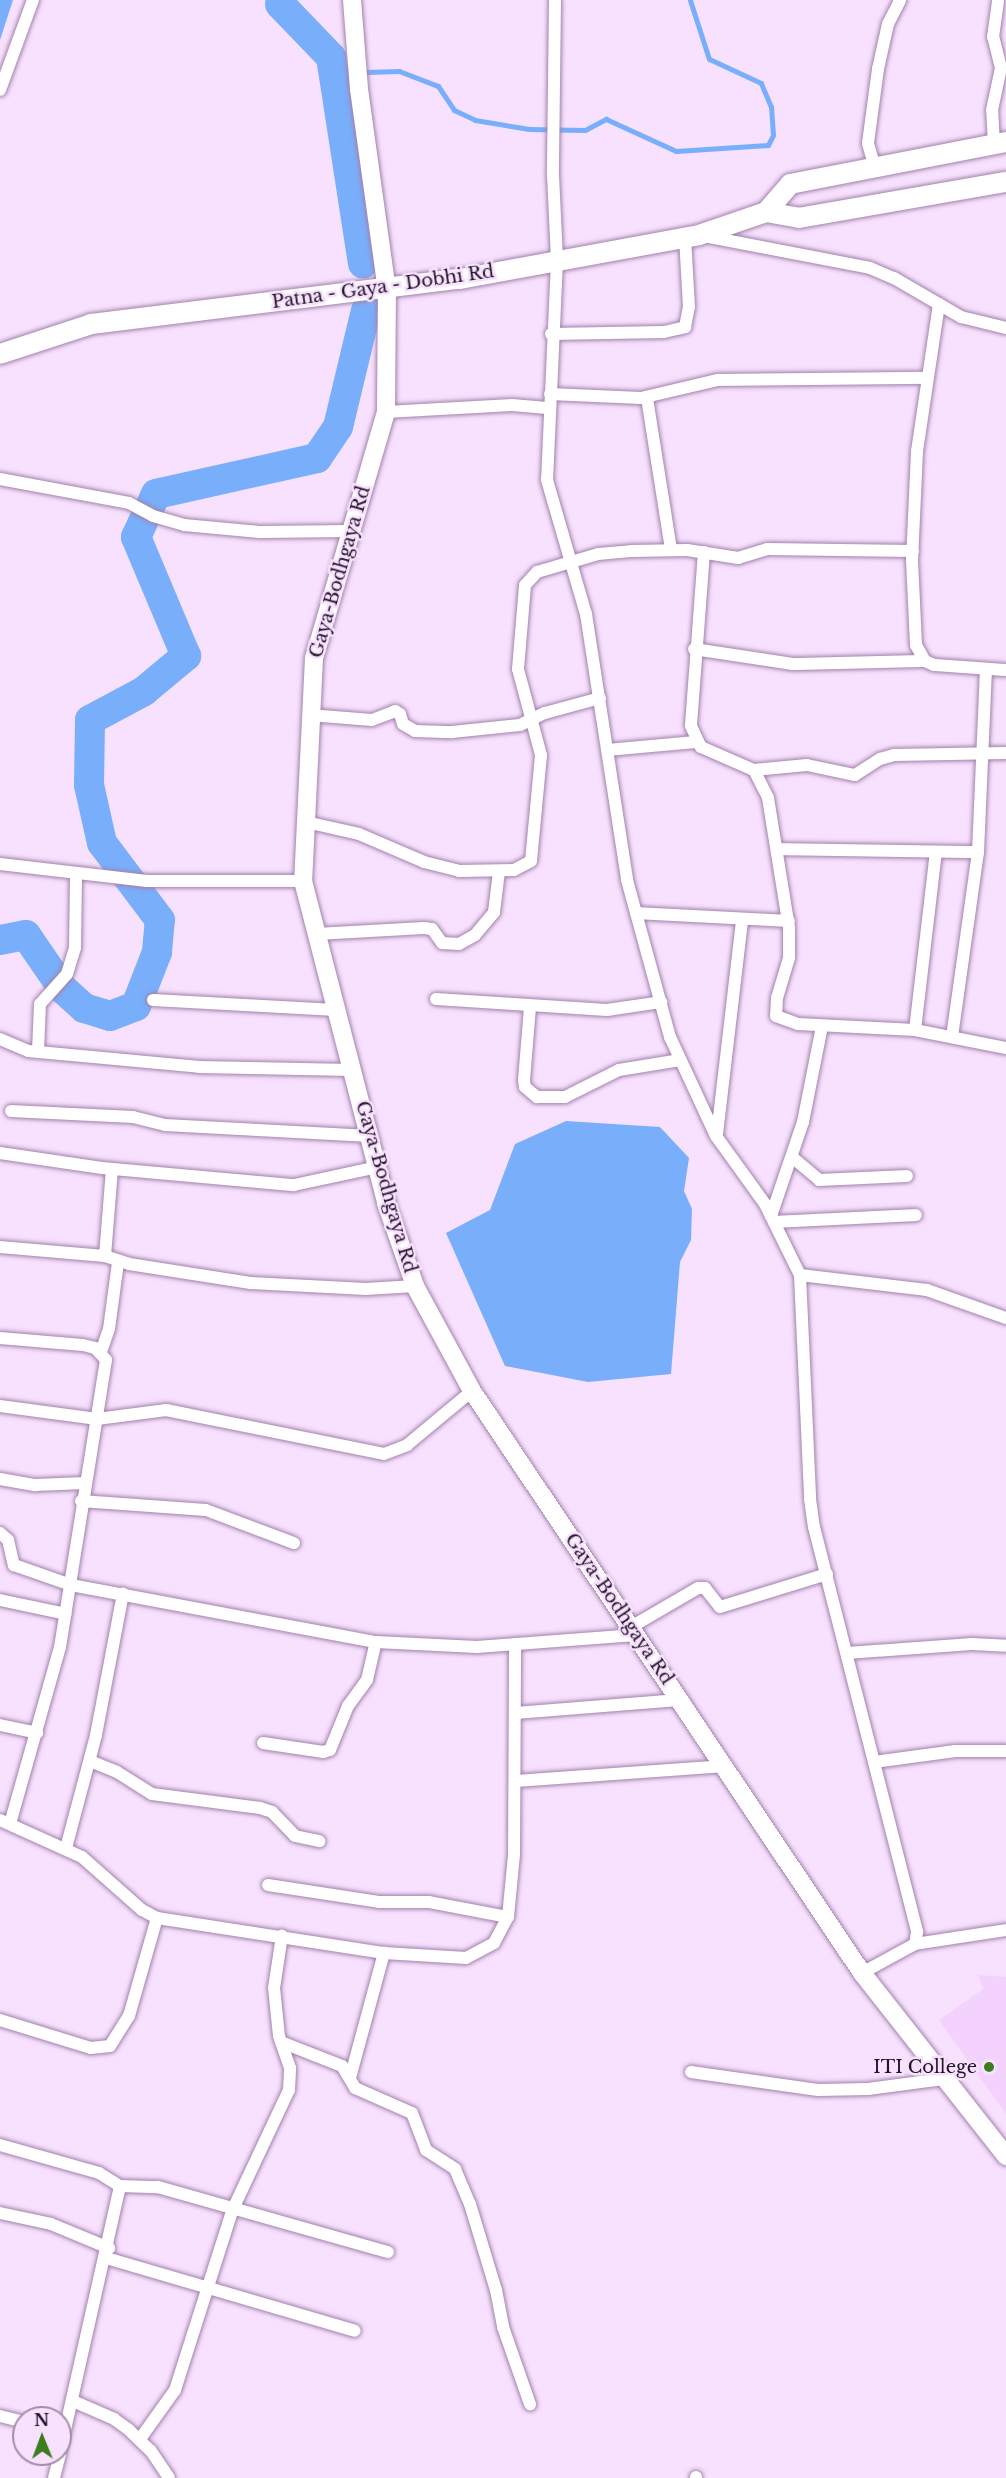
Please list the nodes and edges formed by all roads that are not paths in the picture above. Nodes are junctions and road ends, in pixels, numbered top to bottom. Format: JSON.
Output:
{"nodes":[{"id":1,"x":33,"y":0,"type":"edge"},
{"id":2,"x":352,"y":0,"type":"edge"},
{"id":3,"x":555,"y":0,"type":"edge"},
{"id":4,"x":900,"y":0,"type":"edge"},
{"id":5,"x":998,"y":0,"type":"edge"},
{"id":6,"x":0,"y":90,"type":"edge"},
{"id":7,"x":1000,"y":143,"type":"edge"},
{"id":8,"x":875,"y":168,"type":"junction"},
{"id":9,"x":1006,"y":182,"type":"edge"},
{"id":10,"x":766,"y":212,"type":"junction"},
{"id":11,"x":692,"y":236,"type":"junction"},
{"id":12,"x":557,"y":261,"type":"junction"},
{"id":13,"x":387,"y":290,"type":"junction"},
{"id":14,"x":939,"y":304,"type":"junction"},
{"id":15,"x":1006,"y":328,"type":"edge"},
{"id":16,"x":551,"y":334,"type":"junction"},
{"id":17,"x":0,"y":354,"type":"edge"},
{"id":18,"x":926,"y":378,"type":"junction"},
{"id":19,"x":550,"y":394,"type":"junction"},
{"id":20,"x":647,"y":398,"type":"junction"},
{"id":21,"x":549,"y":408,"type":"junction"},
{"id":22,"x":386,"y":412,"type":"junction"},
{"id":23,"x":0,"y":478,"type":"edge"},
{"id":24,"x":350,"y":531,"type":"junction"},
{"id":25,"x":671,"y":549,"type":"junction"},
{"id":26,"x":913,"y":551,"type":"junction"},
{"id":27,"x":704,"y":552,"type":"junction"},
{"id":28,"x":568,"y":562,"type":"junction"},
{"id":29,"x":694,"y":649,"type":"junction"},
{"id":30,"x":925,"y":661,"type":"junction"},
{"id":31,"x":987,"y":670,"type":"junction"},
{"id":32,"x":1006,"y":670,"type":"edge"},
{"id":33,"x":600,"y":698,"type":"junction"},
{"id":34,"x":309,"y":715,"type":"junction"},
{"id":35,"x":533,"y":720,"type":"junction"},
{"id":36,"x":696,"y":742,"type":"junction"},
{"id":37,"x":607,"y":750,"type":"junction"},
{"id":38,"x":1006,"y":753,"type":"edge"},
{"id":39,"x":982,"y":756,"type":"junction"},
{"id":40,"x":754,"y":770,"type":"junction"},
{"id":41,"x":306,"y":822,"type":"junction"},
{"id":42,"x":777,"y":849,"type":"junction"},
{"id":43,"x":936,"y":852,"type":"junction"},
{"id":44,"x":978,"y":852,"type":"junction"},
{"id":45,"x":0,"y":864,"type":"edge"},
{"id":46,"x":499,"y":872,"type":"junction"},
{"id":47,"x":76,"y":873,"type":"junction"},
{"id":48,"x":303,"y":881,"type":"junction"},
{"id":49,"x":636,"y":913,"type":"junction"},
{"id":50,"x":742,"y":921,"type":"junction"},
{"id":51,"x":789,"y":921,"type":"junction"},
{"id":52,"x":316,"y":934,"type":"junction"},
{"id":53,"x":436,"y":999,"type":"dead end"},
{"id":54,"x":153,"y":1000,"type":"dead end"},
{"id":55,"x":661,"y":1002,"type":"junction"},
{"id":56,"x":530,"y":1007,"type":"junction"},
{"id":57,"x":336,"y":1010,"type":"junction"},
{"id":58,"x":822,"y":1026,"type":"junction"},
{"id":59,"x":915,"y":1030,"type":"junction"},
{"id":60,"x":952,"y":1037,"type":"junction"},
{"id":61,"x":0,"y":1039,"type":"edge"},
{"id":62,"x":1006,"y":1048,"type":"edge"},
{"id":63,"x":38,"y":1051,"type":"junction"},
{"id":64,"x":680,"y":1059,"type":"junction"},
{"id":65,"x":352,"y":1070,"type":"junction"},
{"id":66,"x":11,"y":1111,"type":"dead end"},
{"id":67,"x":370,"y":1136,"type":"junction"},
{"id":68,"x":716,"y":1136,"type":"junction"},
{"id":69,"x":0,"y":1153,"type":"edge"},
{"id":70,"x":792,"y":1158,"type":"junction"},
{"id":71,"x":377,"y":1167,"type":"junction"},
{"id":72,"x":112,"y":1168,"type":"junction"},
{"id":73,"x":907,"y":1176,"type":"dead end"},
{"id":74,"x":916,"y":1215,"type":"dead end"},
{"id":75,"x":772,"y":1219,"type":"junction"},
{"id":76,"x":0,"y":1246,"type":"edge"},
{"id":77,"x":105,"y":1256,"type":"junction"},
{"id":78,"x":118,"y":1262,"type":"junction"},
{"id":79,"x":800,"y":1275,"type":"junction"},
{"id":80,"x":415,"y":1286,"type":"junction"},
{"id":81,"x":1006,"y":1318,"type":"edge"},
{"id":82,"x":0,"y":1338,"type":"edge"},
{"id":83,"x":101,"y":1352,"type":"junction"},
{"id":84,"x":472,"y":1391,"type":"junction"},
{"id":85,"x":0,"y":1406,"type":"edge"},
{"id":86,"x":97,"y":1419,"type":"junction"},
{"id":87,"x":0,"y":1479,"type":"edge"},
{"id":88,"x":85,"y":1483,"type":"junction"},
{"id":89,"x":81,"y":1502,"type":"junction"},
{"id":90,"x":0,"y":1533,"type":"edge"},
{"id":91,"x":294,"y":1543,"type":"dead end"},
{"id":92,"x":827,"y":1574,"type":"junction"},
{"id":93,"x":71,"y":1585,"type":"junction"},
{"id":94,"x":123,"y":1594,"type":"junction"},
{"id":95,"x":0,"y":1600,"type":"edge"},
{"id":96,"x":66,"y":1614,"type":"junction"},
{"id":97,"x":634,"y":1631,"type":"junction"},
{"id":98,"x":376,"y":1642,"type":"junction"},
{"id":99,"x":515,"y":1644,"type":"junction"},
{"id":100,"x":1006,"y":1646,"type":"edge"},
{"id":101,"x":847,"y":1653,"type":"junction"},
{"id":102,"x":682,"y":1700,"type":"junction"},
{"id":103,"x":515,"y":1713,"type":"junction"},
{"id":104,"x":0,"y":1725,"type":"edge"},
{"id":105,"x":37,"y":1733,"type":"junction"},
{"id":106,"x":263,"y":1743,"type":"dead end"},
{"id":107,"x":1006,"y":1751,"type":"edge"},
{"id":108,"x":90,"y":1761,"type":"junction"},
{"id":109,"x":874,"y":1762,"type":"junction"},
{"id":110,"x":726,"y":1766,"type":"junction"},
{"id":111,"x":515,"y":1781,"type":"junction"},
{"id":112,"x":5,"y":1822,"type":"edge"},
{"id":113,"x":319,"y":1840,"type":"dead end"},
{"id":114,"x":66,"y":1848,"type":"junction"},
{"id":115,"x":268,"y":1885,"type":"dead end"},
{"id":116,"x":508,"y":1917,"type":"junction"},
{"id":117,"x":157,"y":1918,"type":"junction"},
{"id":118,"x":1006,"y":1930,"type":"edge"},
{"id":119,"x":282,"y":1936,"type":"junction"},
{"id":120,"x":915,"y":1944,"type":"junction"},
{"id":121,"x":384,"y":1953,"type":"junction"},
{"id":122,"x":862,"y":1973,"type":"junction"},
{"id":123,"x":0,"y":2020,"type":"edge"},
{"id":124,"x":280,"y":2042,"type":"junction"},
{"id":125,"x":691,"y":2072,"type":"dead end"},
{"id":126,"x":350,"y":2078,"type":"junction"},
{"id":127,"x":943,"y":2079,"type":"junction"},
{"id":128,"x":0,"y":2145,"type":"edge"},
{"id":129,"x":1006,"y":2157,"type":"edge"},
{"id":130,"x":120,"y":2186,"type":"junction"},
{"id":131,"x":232,"y":2211,"type":"junction"},
{"id":132,"x":0,"y":2213,"type":"edge"},
{"id":133,"x":388,"y":2252,"type":"dead end"},
{"id":134,"x":107,"y":2253,"type":"junction"},
{"id":135,"x":205,"y":2288,"type":"junction"},
{"id":136,"x":355,"y":2331,"type":"dead end"},
{"id":137,"x":73,"y":2401,"type":"junction"},
{"id":138,"x":530,"y":2404,"type":"dead end"},
{"id":139,"x":71,"y":2406,"type":"edge"},
{"id":140,"x":140,"y":2439,"type":"junction"},
{"id":141,"x":169,"y":2478,"type":"edge"}],
"edges":[{"from":1,"to":6,"type":"street"},
{"from":2,"to":13,"type":"street","name":"Gaya-Bodhgaya Rd"},
{"from":3,"to":12,"type":"street"},
{"from":4,"to":8,"type":"street"},
{"from":5,"to":7,"type":"street"},
{"from":7,"to":8,"type":"main road"},
{"from":8,"to":10,"type":"main road"},
{"from":9,"to":10,"type":"main road"},
{"from":10,"to":11,"type":"main road","name":"Patna - Gaya - Dobhi Rd"},
{"from":11,"to":12,"type":"main road","name":"Patna - Gaya - Dobhi Rd"},
{"from":11,"to":14,"type":"street"},
{"from":11,"to":16,"type":"street"},
{"from":12,"to":13,"type":"main road","name":"Patna - Gaya - Dobhi Rd"},
{"from":12,"to":16,"type":"street"},
{"from":13,"to":17,"type":"main road","name":"Patna - Gaya - Dobhi Rd"},
{"from":13,"to":22,"type":"street","name":"Gaya-Bodhgaya Rd"},
{"from":14,"to":15,"type":"street"},
{"from":14,"to":18,"type":"street"},
{"from":16,"to":19,"type":"street"},
{"from":18,"to":20,"type":"street"},
{"from":18,"to":26,"type":"street"},
{"from":19,"to":20,"type":"street"},
{"from":19,"to":21,"type":"street"},
{"from":20,"to":25,"type":"street"},
{"from":21,"to":22,"type":"street"},
{"from":21,"to":28,"type":"street"},
{"from":22,"to":24,"type":"street","name":"Gaya-Bodhgaya Rd"},
{"from":23,"to":24,"type":"street"},
{"from":24,"to":34,"type":"street","name":"Gaya-Bodhgaya Rd"},
{"from":25,"to":27,"type":"street"},
{"from":25,"to":28,"type":"street"},
{"from":26,"to":27,"type":"street"},
{"from":26,"to":30,"type":"street"},
{"from":27,"to":29,"type":"street"},
{"from":28,"to":33,"type":"street"},
{"from":28,"to":35,"type":"street"},
{"from":29,"to":30,"type":"street"},
{"from":29,"to":36,"type":"street"},
{"from":30,"to":31,"type":"street"},
{"from":31,"to":32,"type":"street"},
{"from":31,"to":39,"type":"street"},
{"from":33,"to":35,"type":"street"},
{"from":33,"to":37,"type":"street"},
{"from":34,"to":35,"type":"street"},
{"from":34,"to":41,"type":"street","name":"Gaya-Bodhgaya Rd"},
{"from":35,"to":46,"type":"street"},
{"from":36,"to":37,"type":"street"},
{"from":36,"to":40,"type":"street"},
{"from":37,"to":49,"type":"street"},
{"from":38,"to":39,"type":"street"},
{"from":39,"to":40,"type":"street"},
{"from":39,"to":44,"type":"street"},
{"from":40,"to":42,"type":"street"},
{"from":41,"to":46,"type":"street"},
{"from":41,"to":48,"type":"street","name":"Gaya-Bodhgaya Rd"},
{"from":42,"to":43,"type":"street"},
{"from":42,"to":51,"type":"street"},
{"from":43,"to":44,"type":"street"},
{"from":43,"to":59,"type":"street"},
{"from":44,"to":60,"type":"street"},
{"from":45,"to":47,"type":"street"},
{"from":46,"to":52,"type":"street"},
{"from":47,"to":48,"type":"street"},
{"from":47,"to":63,"type":"street"},
{"from":48,"to":52,"type":"street","name":"Gaya-Bodhgaya Rd"},
{"from":49,"to":50,"type":"street"},
{"from":49,"to":55,"type":"street"},
{"from":50,"to":51,"type":"street"},
{"from":50,"to":68,"type":"street"},
{"from":51,"to":58,"type":"street"},
{"from":52,"to":57,"type":"street","name":"Gaya-Bodhgaya Rd"},
{"from":53,"to":56,"type":"street"},
{"from":54,"to":57,"type":"street"},
{"from":55,"to":56,"type":"street"},
{"from":55,"to":64,"type":"street"},
{"from":56,"to":64,"type":"street"},
{"from":57,"to":65,"type":"street","name":"Gaya-Bodhgaya Rd"},
{"from":58,"to":59,"type":"street"},
{"from":58,"to":70,"type":"street"},
{"from":59,"to":60,"type":"street"},
{"from":60,"to":62,"type":"street"},
{"from":61,"to":63,"type":"street"},
{"from":63,"to":65,"type":"street"},
{"from":64,"to":68,"type":"street"},
{"from":65,"to":67,"type":"street","name":"Gaya-Bodhgaya Rd"},
{"from":66,"to":67,"type":"street"},
{"from":67,"to":71,"type":"street","name":"Gaya-Bodhgaya Rd"},
{"from":68,"to":75,"type":"street"},
{"from":69,"to":72,"type":"street"},
{"from":70,"to":73,"type":"street"},
{"from":70,"to":75,"type":"street"},
{"from":71,"to":72,"type":"street"},
{"from":71,"to":80,"type":"street","name":"Gaya-Bodhgaya Rd"},
{"from":72,"to":77,"type":"street"},
{"from":74,"to":75,"type":"street"},
{"from":75,"to":79,"type":"street"},
{"from":76,"to":77,"type":"street"},
{"from":77,"to":78,"type":"street"},
{"from":78,"to":80,"type":"street"},
{"from":78,"to":83,"type":"street"},
{"from":79,"to":81,"type":"street"},
{"from":79,"to":92,"type":"street"},
{"from":80,"to":84,"type":"street","name":"Gaya-Bodhgaya Rd"},
{"from":82,"to":83,"type":"street"},
{"from":83,"to":86,"type":"street"},
{"from":84,"to":86,"type":"street"},
{"from":84,"to":97,"type":"street","name":"Gaya-Bodhgaya Rd"},
{"from":85,"to":86,"type":"street"},
{"from":86,"to":88,"type":"street"},
{"from":87,"to":88,"type":"street"},
{"from":88,"to":89,"type":"street"},
{"from":89,"to":91,"type":"street"},
{"from":89,"to":93,"type":"street"},
{"from":90,"to":93,"type":"street"},
{"from":92,"to":97,"type":"street"},
{"from":92,"to":101,"type":"street"},
{"from":93,"to":94,"type":"street"},
{"from":93,"to":96,"type":"street"},
{"from":94,"to":98,"type":"street"},
{"from":94,"to":108,"type":"street"},
{"from":95,"to":96,"type":"street"},
{"from":96,"to":105,"type":"street"},
{"from":97,"to":99,"type":"street"},
{"from":97,"to":102,"type":"street","name":"Gaya-Bodhgaya Rd"},
{"from":98,"to":99,"type":"street"},
{"from":98,"to":106,"type":"street"},
{"from":99,"to":103,"type":"street"},
{"from":100,"to":101,"type":"street"},
{"from":101,"to":109,"type":"street"},
{"from":102,"to":103,"type":"street"},
{"from":102,"to":110,"type":"street","name":"Gaya-Bodhgaya Rd"},
{"from":103,"to":111,"type":"street"},
{"from":104,"to":105,"type":"street"},
{"from":105,"to":112,"type":"street"},
{"from":107,"to":109,"type":"street"},
{"from":108,"to":113,"type":"street"},
{"from":108,"to":114,"type":"street"},
{"from":109,"to":120,"type":"street"},
{"from":110,"to":111,"type":"street"},
{"from":110,"to":122,"type":"street","name":"Gaya-Bodhgaya Rd"},
{"from":111,"to":116,"type":"street"},
{"from":112,"to":114,"type":"street"},
{"from":114,"to":117,"type":"street"},
{"from":115,"to":116,"type":"street"},
{"from":116,"to":121,"type":"street"},
{"from":117,"to":119,"type":"street"},
{"from":117,"to":123,"type":"street"},
{"from":118,"to":120,"type":"street"},
{"from":119,"to":121,"type":"street"},
{"from":119,"to":124,"type":"street"},
{"from":120,"to":122,"type":"street"},
{"from":121,"to":126,"type":"street"},
{"from":122,"to":127,"type":"street","name":"Gaya-Bodhgaya Rd"},
{"from":124,"to":126,"type":"street"},
{"from":124,"to":131,"type":"street"},
{"from":125,"to":127,"type":"street"},
{"from":126,"to":138,"type":"street"},
{"from":127,"to":129,"type":"street","name":"Gaya-Bodhgaya Rd"},
{"from":128,"to":130,"type":"street"},
{"from":130,"to":131,"type":"street"},
{"from":130,"to":134,"type":"street"},
{"from":131,"to":133,"type":"street"},
{"from":131,"to":135,"type":"street"},
{"from":132,"to":134,"type":"street"},
{"from":134,"to":135,"type":"street"},
{"from":134,"to":137,"type":"street"},
{"from":135,"to":136,"type":"street"},
{"from":135,"to":140,"type":"street"},
{"from":137,"to":139,"type":"street"},
{"from":137,"to":140,"type":"street"},
{"from":140,"to":141,"type":"street"}]}
